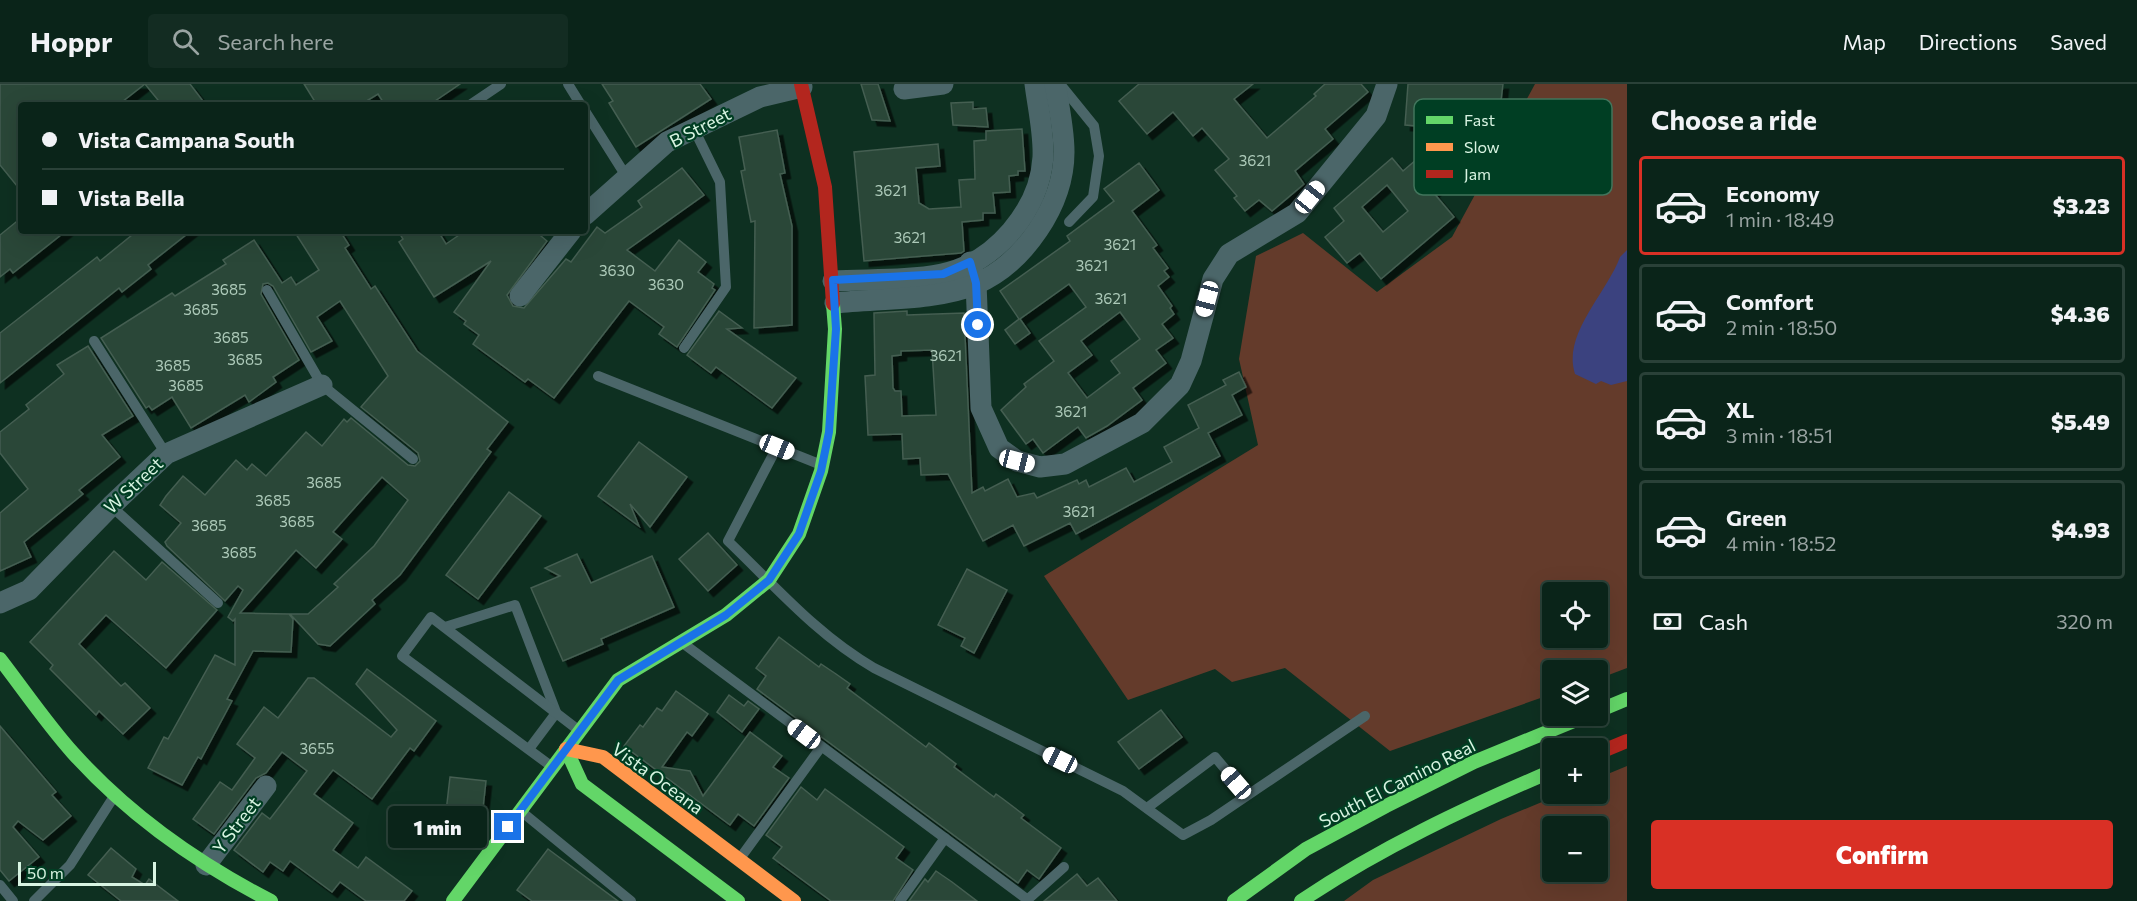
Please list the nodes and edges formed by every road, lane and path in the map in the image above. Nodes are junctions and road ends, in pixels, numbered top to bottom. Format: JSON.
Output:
{"nodes":[{"id":1,"x":501,"y":84,"type":"edge"},
{"id":2,"x":568,"y":84,"type":"edge"},
{"id":3,"x":943,"y":84,"type":"edge"},
{"id":4,"x":1035,"y":84,"type":"edge"},
{"id":5,"x":1055,"y":84,"type":"edge"},
{"id":6,"x":1060,"y":84,"type":"edge"},
{"id":7,"x":1387,"y":84,"type":"edge"},
{"id":8,"x":802,"y":86,"type":"edge"},
{"id":9,"x":904,"y":89,"type":"dead end"},
{"id":10,"x":474,"y":102,"type":"edge"},
{"id":11,"x":579,"y":102,"type":"edge"},
{"id":12,"x":588,"y":116,"type":"edge"},
{"id":13,"x":694,"y":129,"type":"junction"},
{"id":14,"x":626,"y":176,"type":"junction"},
{"id":15,"x":588,"y":212,"type":"edge"},
{"id":16,"x":1069,"y":222,"type":"dead end"},
{"id":17,"x":569,"y":234,"type":"edge"},
{"id":18,"x":970,"y":262,"type":"junction"},
{"id":19,"x":833,"y":280,"type":"junction"},
{"id":20,"x":976,"y":283,"type":"junction"},
{"id":21,"x":267,"y":291,"type":"dead end"},
{"id":22,"x":520,"y":296,"type":"dead end"},
{"id":23,"x":835,"y":303,"type":"junction"},
{"id":24,"x":94,"y":341,"type":"dead end"},
{"id":25,"x":684,"y":348,"type":"dead end"},
{"id":26,"x":598,"y":376,"type":"dead end"},
{"id":27,"x":322,"y":385,"type":"junction"},
{"id":28,"x":777,"y":447,"type":"junction"},
{"id":29,"x":166,"y":454,"type":"junction"},
{"id":30,"x":413,"y":459,"type":"dead end"},
{"id":31,"x":822,"y":465,"type":"junction"},
{"id":32,"x":111,"y":506,"type":"junction"},
{"id":33,"x":769,"y":580,"type":"junction"},
{"id":34,"x":0,"y":603,"type":"edge"},
{"id":35,"x":218,"y":603,"type":"dead end"},
{"id":36,"x":445,"y":627,"type":"junction"},
{"id":37,"x":681,"y":642,"type":"junction"},
{"id":38,"x":0,"y":659,"type":"edge"},
{"id":39,"x":1627,"y":699,"type":"edge"},
{"id":40,"x":1608,"y":707,"type":"edge"},
{"id":41,"x":556,"y":713,"type":"junction"},
{"id":42,"x":1365,"y":716,"type":"dead end"},
{"id":43,"x":1562,"y":726,"type":"edge"},
{"id":44,"x":580,"y":731,"type":"junction"},
{"id":45,"x":1627,"y":741,"type":"edge"},
{"id":46,"x":821,"y":747,"type":"junction"},
{"id":47,"x":529,"y":749,"type":"junction"},
{"id":48,"x":566,"y":749,"type":"junction"},
{"id":49,"x":1608,"y":749,"type":"edge"},
{"id":50,"x":553,"y":767,"type":"junction"},
{"id":51,"x":1542,"y":775,"type":"edge"},
{"id":52,"x":266,"y":786,"type":"dead end"},
{"id":53,"x":115,"y":795,"type":"junction"},
{"id":54,"x":1247,"y":795,"type":"junction"},
{"id":55,"x":1147,"y":808,"type":"junction"},
{"id":56,"x":520,"y":811,"type":"junction"},
{"id":57,"x":945,"y":838,"type":"junction"},
{"id":58,"x":739,"y":860,"type":"junction"},
{"id":59,"x":206,"y":865,"type":"junction"},
{"id":60,"x":1064,"y":867,"type":"dead end"},
{"id":61,"x":0,"y":885,"type":"edge"},
{"id":62,"x":460,"y":896,"type":"edge"},
{"id":63,"x":1027,"y":900,"type":"edge"},
{"id":64,"x":13,"y":901,"type":"edge"},
{"id":65,"x":34,"y":901,"type":"edge"},
{"id":66,"x":271,"y":901,"type":"edge"},
{"id":67,"x":631,"y":901,"type":"edge"},
{"id":68,"x":738,"y":901,"type":"edge"},
{"id":69,"x":794,"y":901,"type":"edge"},
{"id":70,"x":900,"y":901,"type":"edge"},
{"id":71,"x":1234,"y":901,"type":"edge"},
{"id":72,"x":1301,"y":901,"type":"edge"}],
"edges":[{"from":1,"to":10,"type":"lane"},
{"from":2,"to":11,"type":"lane"},
{"from":3,"to":9,"type":"street"},
{"from":4,"to":18,"type":"street"},
{"from":5,"to":20,"type":"street"},
{"from":6,"to":16,"type":"lane"},
{"from":7,"to":20,"type":"street"},
{"from":8,"to":13,"type":"street","name":"B Street"},
{"from":8,"to":19,"type":"street"},
{"from":12,"to":14,"type":"lane"},
{"from":13,"to":14,"type":"street","name":"B Street"},
{"from":13,"to":25,"type":"lane"},
{"from":14,"to":15,"type":"street","name":"B Street"},
{"from":17,"to":22,"type":"street"},
{"from":18,"to":19,"type":"street"},
{"from":18,"to":20,"type":"street"},
{"from":19,"to":23,"type":"street"},
{"from":20,"to":23,"type":"street"},
{"from":21,"to":27,"type":"lane"},
{"from":23,"to":31,"type":"street"},
{"from":24,"to":29,"type":"lane"},
{"from":26,"to":28,"type":"lane"},
{"from":27,"to":29,"type":"street","name":"W Street"},
{"from":27,"to":30,"type":"lane"},
{"from":28,"to":31,"type":"lane"},
{"from":28,"to":33,"type":"lane"},
{"from":29,"to":32,"type":"street","name":"W Street"},
{"from":31,"to":33,"type":"street"},
{"from":32,"to":34,"type":"street","name":"W Street"},
{"from":32,"to":35,"type":"lane"},
{"from":33,"to":37,"type":"street"},
{"from":33,"to":55,"type":"lane"},
{"from":36,"to":41,"type":"lane"},
{"from":36,"to":41,"type":"lane"},
{"from":36,"to":47,"type":"lane"},
{"from":37,"to":44,"type":"street"},
{"from":37,"to":46,"type":"lane"},
{"from":38,"to":53,"type":"street"},
{"from":39,"to":40,"type":"street"},
{"from":41,"to":44,"type":"lane"},
{"from":41,"to":47,"type":"lane"},
{"from":42,"to":54,"type":"lane"},
{"from":43,"to":71,"type":"street","name":"South El Camino Real"},
{"from":44,"to":48,"type":"street"},
{"from":45,"to":49,"type":"street"},
{"from":46,"to":57,"type":"lane"},
{"from":46,"to":58,"type":"lane"},
{"from":47,"to":50,"type":"lane"},
{"from":48,"to":50,"type":"street"},
{"from":48,"to":58,"type":"street","name":"Vista Oceana"},
{"from":48,"to":68,"type":"street"},
{"from":50,"to":56,"type":"street"},
{"from":51,"to":72,"type":"street"},
{"from":52,"to":59,"type":"street","name":"Y Street"},
{"from":53,"to":59,"type":"street"},
{"from":53,"to":65,"type":"lane"},
{"from":54,"to":55,"type":"lane"},
{"from":54,"to":55,"type":"lane"},
{"from":56,"to":62,"type":"street"},
{"from":56,"to":67,"type":"lane"},
{"from":57,"to":63,"type":"lane"},
{"from":57,"to":70,"type":"lane"},
{"from":58,"to":69,"type":"street","name":"Vista Oceana"},
{"from":59,"to":66,"type":"street"},
{"from":60,"to":63,"type":"lane"},
{"from":61,"to":64,"type":"lane"}]}
